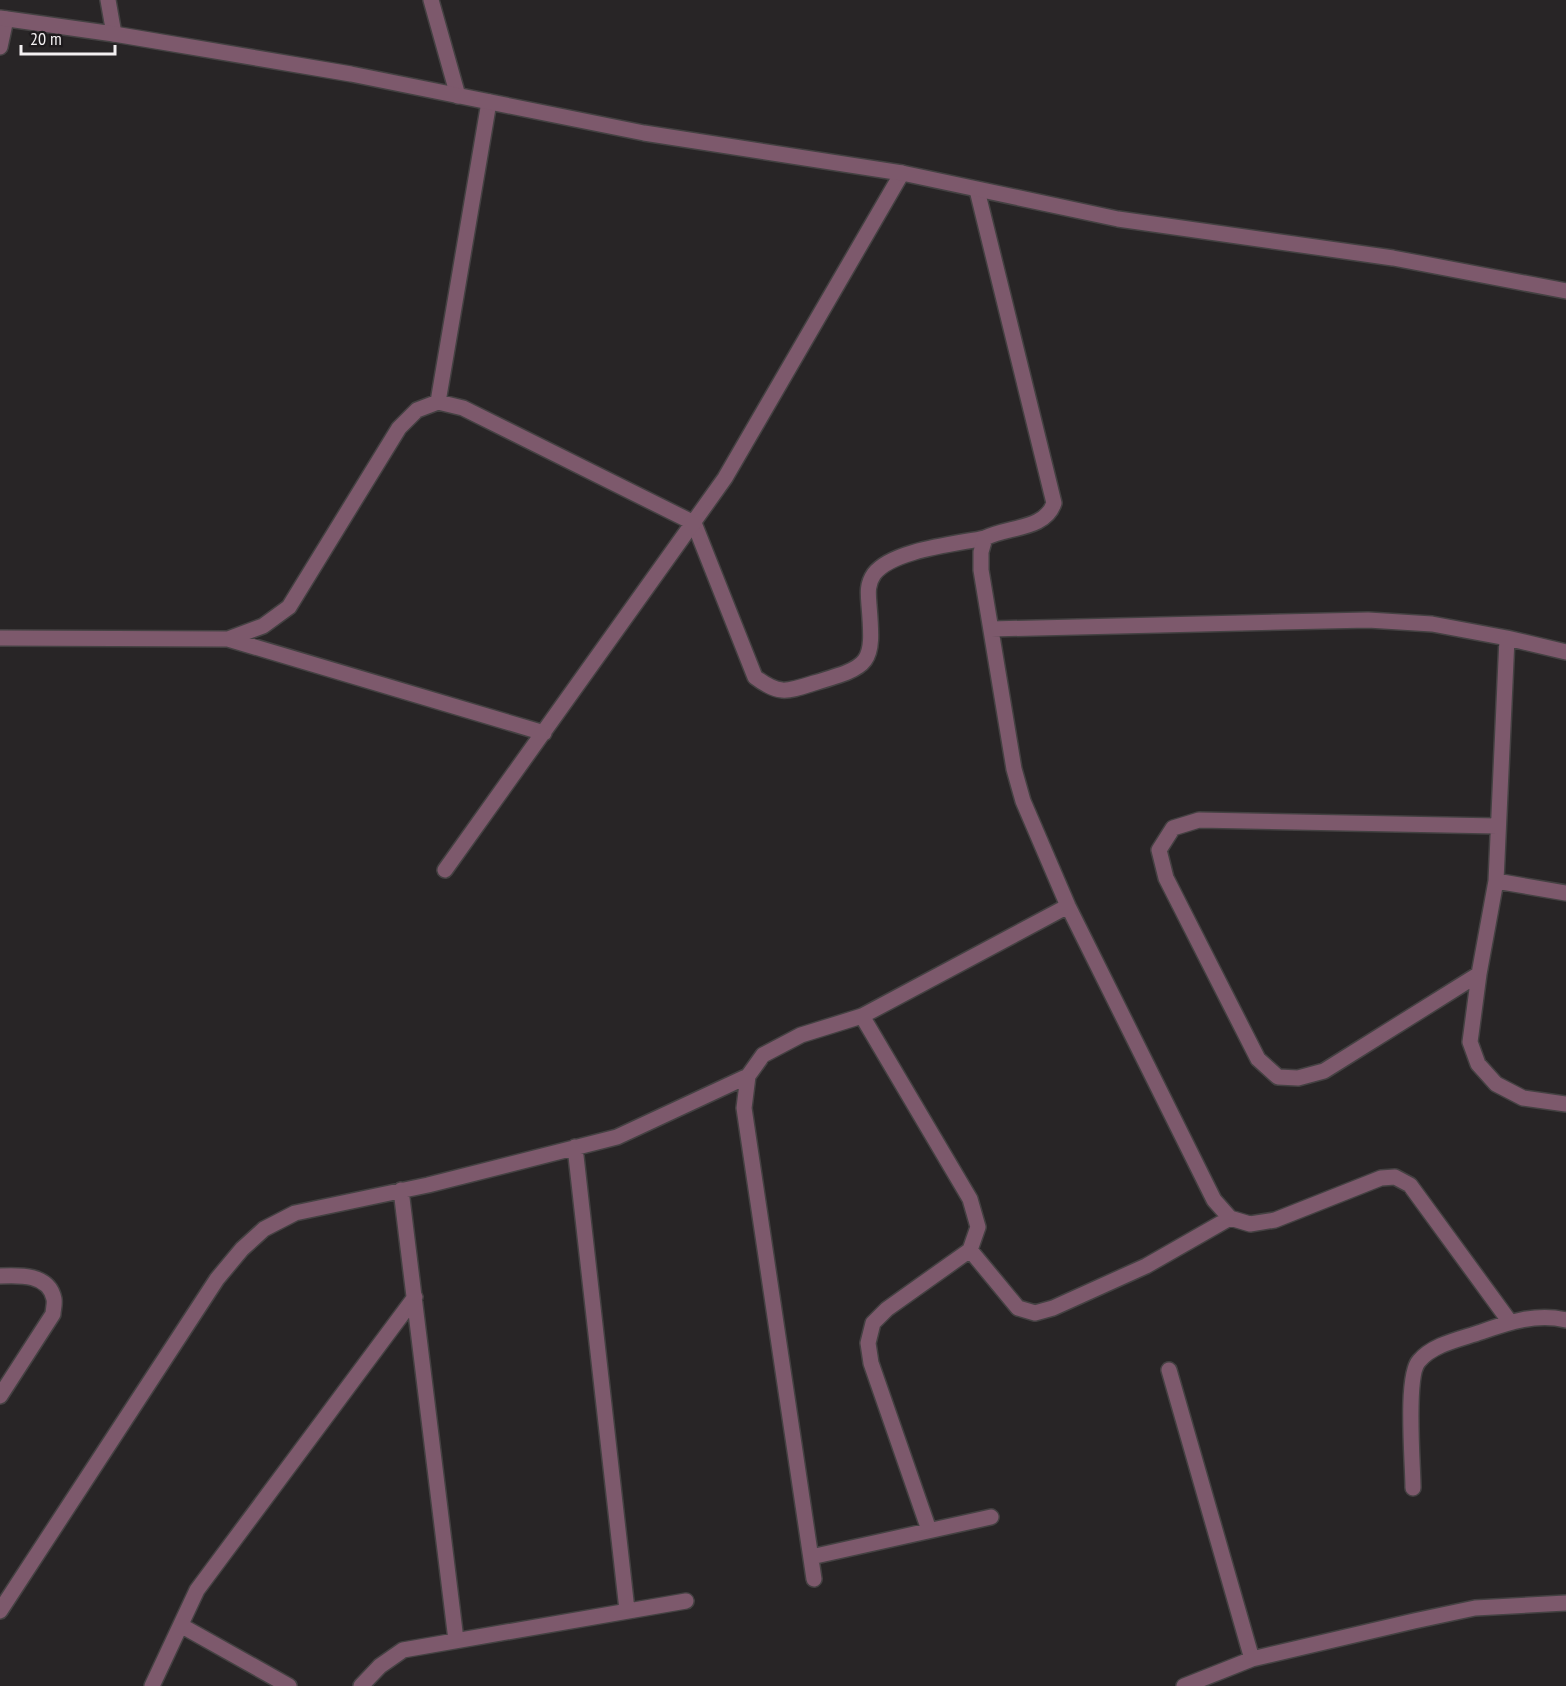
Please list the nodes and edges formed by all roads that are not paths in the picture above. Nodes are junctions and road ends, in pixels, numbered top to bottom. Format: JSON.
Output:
{"nodes":[{"id":1,"x":108,"y":0,"type":"edge"},
{"id":2,"x":431,"y":0,"type":"edge"},
{"id":3,"x":3,"y":19,"type":"edge"},
{"id":4,"x":114,"y":34,"type":"junction"},
{"id":5,"x":0,"y":47,"type":"edge"},
{"id":6,"x":458,"y":96,"type":"junction"},
{"id":7,"x":489,"y":102,"type":"junction"},
{"id":8,"x":902,"y":172,"type":"junction"},
{"id":9,"x":977,"y":190,"type":"junction"},
{"id":10,"x":1566,"y":291,"type":"edge"},
{"id":11,"x":438,"y":402,"type":"junction"},
{"id":12,"x":694,"y":523,"type":"junction"},
{"id":13,"x":985,"y":538,"type":"junction"},
{"id":14,"x":991,"y":629,"type":"junction"},
{"id":15,"x":0,"y":638,"type":"edge"},
{"id":16,"x":1507,"y":638,"type":"junction"},
{"id":17,"x":228,"y":639,"type":"junction"},
{"id":18,"x":1566,"y":652,"type":"edge"},
{"id":19,"x":543,"y":733,"type":"junction"},
{"id":20,"x":1497,"y":826,"type":"junction"},
{"id":21,"x":445,"y":870,"type":"dead end"},
{"id":22,"x":1496,"y":882,"type":"junction"},
{"id":23,"x":1566,"y":893,"type":"edge"},
{"id":24,"x":1068,"y":906,"type":"junction"},
{"id":25,"x":1479,"y":974,"type":"junction"},
{"id":26,"x":862,"y":1016,"type":"junction"},
{"id":27,"x":748,"y":1077,"type":"junction"},
{"id":28,"x":1566,"y":1104,"type":"edge"},
{"id":29,"x":575,"y":1148,"type":"junction"},
{"id":30,"x":401,"y":1190,"type":"junction"},
{"id":31,"x":1230,"y":1218,"type":"junction"},
{"id":32,"x":970,"y":1250,"type":"junction"},
{"id":33,"x":0,"y":1276,"type":"edge"},
{"id":34,"x":415,"y":1297,"type":"junction"},
{"id":35,"x":1566,"y":1320,"type":"edge"},
{"id":36,"x":1510,"y":1322,"type":"junction"},
{"id":37,"x":1169,"y":1370,"type":"dead end"},
{"id":38,"x":0,"y":1396,"type":"edge"},
{"id":39,"x":1413,"y":1488,"type":"dead end"},
{"id":40,"x":991,"y":1517,"type":"dead end"},
{"id":41,"x":929,"y":1530,"type":"junction"},
{"id":42,"x":811,"y":1557,"type":"junction"},
{"id":43,"x":814,"y":1579,"type":"dead end"},
{"id":44,"x":686,"y":1601,"type":"dead end"},
{"id":45,"x":1566,"y":1603,"type":"edge"},
{"id":46,"x":627,"y":1610,"type":"junction"},
{"id":47,"x":0,"y":1611,"type":"edge"},
{"id":48,"x":182,"y":1626,"type":"junction"},
{"id":49,"x":456,"y":1640,"type":"junction"},
{"id":50,"x":1252,"y":1659,"type":"junction"},
{"id":51,"x":152,"y":1686,"type":"edge"},
{"id":52,"x":289,"y":1686,"type":"edge"},
{"id":53,"x":361,"y":1686,"type":"edge"},
{"id":54,"x":1184,"y":1686,"type":"edge"}],
"edges":[{"from":1,"to":4,"type":"street"},
{"from":2,"to":6,"type":"street"},
{"from":3,"to":4,"type":"street"},
{"from":3,"to":5,"type":"street"},
{"from":4,"to":6,"type":"street"},
{"from":6,"to":7,"type":"street"},
{"from":7,"to":8,"type":"street"},
{"from":7,"to":11,"type":"street"},
{"from":8,"to":9,"type":"street"},
{"from":8,"to":12,"type":"street"},
{"from":9,"to":10,"type":"street"},
{"from":9,"to":13,"type":"street"},
{"from":11,"to":12,"type":"street"},
{"from":11,"to":17,"type":"street"},
{"from":12,"to":13,"type":"street"},
{"from":12,"to":19,"type":"street"},
{"from":13,"to":14,"type":"street"},
{"from":14,"to":16,"type":"street"},
{"from":14,"to":24,"type":"street"},
{"from":15,"to":17,"type":"street"},
{"from":16,"to":18,"type":"street"},
{"from":16,"to":20,"type":"street"},
{"from":17,"to":19,"type":"street"},
{"from":19,"to":21,"type":"street"},
{"from":20,"to":22,"type":"street"},
{"from":20,"to":25,"type":"street"},
{"from":22,"to":23,"type":"street"},
{"from":22,"to":25,"type":"street"},
{"from":24,"to":26,"type":"street"},
{"from":24,"to":31,"type":"street"},
{"from":25,"to":28,"type":"street"},
{"from":26,"to":27,"type":"street"},
{"from":26,"to":32,"type":"street"},
{"from":27,"to":29,"type":"street"},
{"from":27,"to":42,"type":"street"},
{"from":29,"to":30,"type":"street"},
{"from":29,"to":46,"type":"street"},
{"from":30,"to":34,"type":"street"},
{"from":30,"to":47,"type":"street"},
{"from":31,"to":32,"type":"street"},
{"from":31,"to":36,"type":"street"},
{"from":32,"to":41,"type":"street"},
{"from":33,"to":38,"type":"street"},
{"from":34,"to":48,"type":"street"},
{"from":34,"to":49,"type":"street"},
{"from":35,"to":36,"type":"street"},
{"from":36,"to":39,"type":"street"},
{"from":37,"to":50,"type":"street"},
{"from":40,"to":41,"type":"street"},
{"from":41,"to":42,"type":"street"},
{"from":42,"to":43,"type":"street"},
{"from":44,"to":46,"type":"street"},
{"from":45,"to":50,"type":"street"},
{"from":46,"to":49,"type":"street"},
{"from":48,"to":51,"type":"street"},
{"from":48,"to":52,"type":"street"},
{"from":49,"to":53,"type":"street"},
{"from":50,"to":54,"type":"street"}]}
